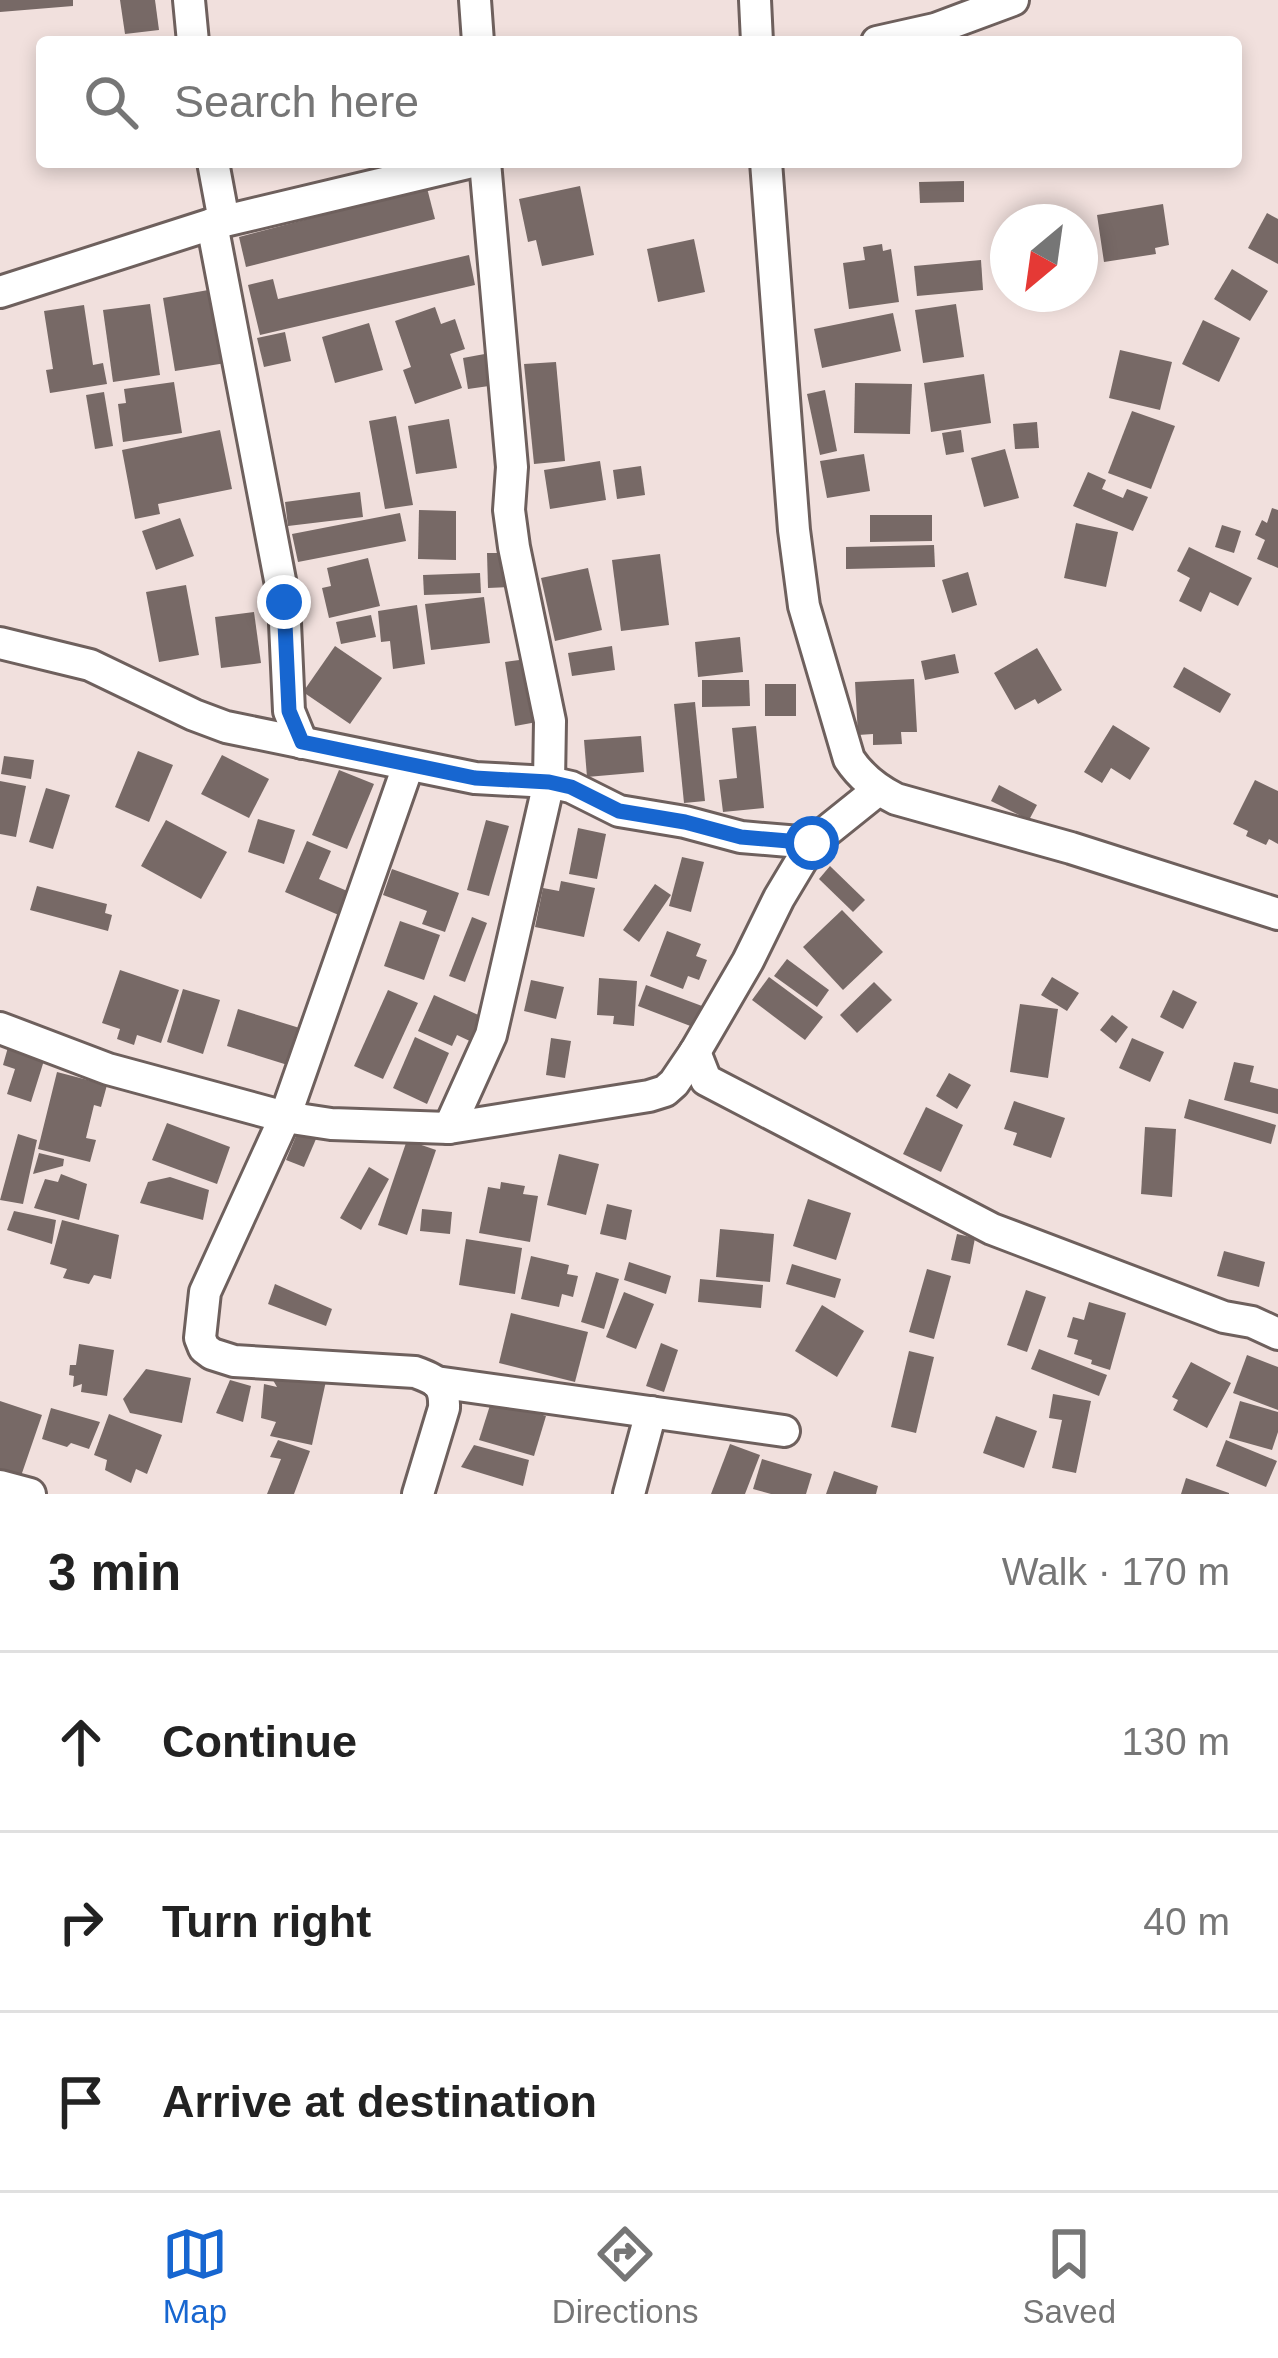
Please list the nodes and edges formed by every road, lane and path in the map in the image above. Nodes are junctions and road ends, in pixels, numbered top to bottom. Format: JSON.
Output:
{"nodes":[{"id":1,"x":189,"y":0,"type":"edge"},
{"id":2,"x":475,"y":0,"type":"edge"},
{"id":3,"x":755,"y":0,"type":"edge"},
{"id":4,"x":1013,"y":0,"type":"edge"},
{"id":5,"x":192,"y":36,"type":"edge"},
{"id":6,"x":478,"y":36,"type":"edge"},
{"id":7,"x":757,"y":36,"type":"edge"},
{"id":8,"x":904,"y":36,"type":"edge"},
{"id":9,"x":213,"y":168,"type":"edge"},
{"id":10,"x":447,"y":168,"type":"edge"},
{"id":11,"x":485,"y":168,"type":"edge"},
{"id":12,"x":766,"y":168,"type":"edge"},
{"id":13,"x":218,"y":223,"type":"junction"},
{"id":14,"x":0,"y":292,"type":"edge"},
{"id":15,"x":0,"y":643,"type":"edge"},
{"id":16,"x":289,"y":711,"type":"junction"},
{"id":17,"x":267,"y":736,"type":"junction"},
{"id":18,"x":302,"y":742,"type":"junction"},
{"id":19,"x":409,"y":766,"type":"junction"},
{"id":20,"x":549,"y":782,"type":"junction"},
{"id":21,"x":878,"y":790,"type":"junction"},
{"id":22,"x":812,"y":843,"type":"junction"},
{"id":23,"x":1278,"y":914,"type":"edge"},
{"id":24,"x":0,"y":1028,"type":"edge"},
{"id":25,"x":700,"y":1066,"type":"junction"},
{"id":26,"x":285,"y":1117,"type":"junction"},
{"id":27,"x":449,"y":1128,"type":"junction"},
{"id":28,"x":1278,"y":1334,"type":"edge"},
{"id":29,"x":436,"y":1382,"type":"junction"},
{"id":30,"x":651,"y":1412,"type":"junction"},
{"id":31,"x":784,"y":1431,"type":"dead end"},
{"id":32,"x":0,"y":1486,"type":"edge"},
{"id":33,"x":30,"y":1494,"type":"edge"},
{"id":34,"x":418,"y":1494,"type":"edge"},
{"id":35,"x":629,"y":1494,"type":"edge"}],
"edges":[{"from":1,"to":5,"type":"street"},
{"from":2,"to":6,"type":"street"},
{"from":3,"to":7,"type":"street"},
{"from":4,"to":8,"type":"street"},
{"from":9,"to":13,"type":"street"},
{"from":10,"to":13,"type":"street"},
{"from":11,"to":20,"type":"street"},
{"from":12,"to":21,"type":"street"},
{"from":13,"to":14,"type":"street"},
{"from":13,"to":16,"type":"street"},
{"from":15,"to":17,"type":"street"},
{"from":16,"to":17,"type":"street"},
{"from":16,"to":18,"type":"street"},
{"from":17,"to":18,"type":"street"},
{"from":18,"to":19,"type":"street"},
{"from":19,"to":20,"type":"street"},
{"from":19,"to":26,"type":"street"},
{"from":20,"to":22,"type":"street"},
{"from":20,"to":27,"type":"street"},
{"from":21,"to":22,"type":"street"},
{"from":21,"to":23,"type":"street"},
{"from":22,"to":25,"type":"street"},
{"from":24,"to":26,"type":"street"},
{"from":25,"to":27,"type":"street"},
{"from":25,"to":28,"type":"street"},
{"from":26,"to":27,"type":"street"},
{"from":26,"to":29,"type":"street"},
{"from":29,"to":30,"type":"street"},
{"from":29,"to":34,"type":"street"},
{"from":30,"to":31,"type":"street"},
{"from":30,"to":35,"type":"street"},
{"from":32,"to":33,"type":"street"}]}
